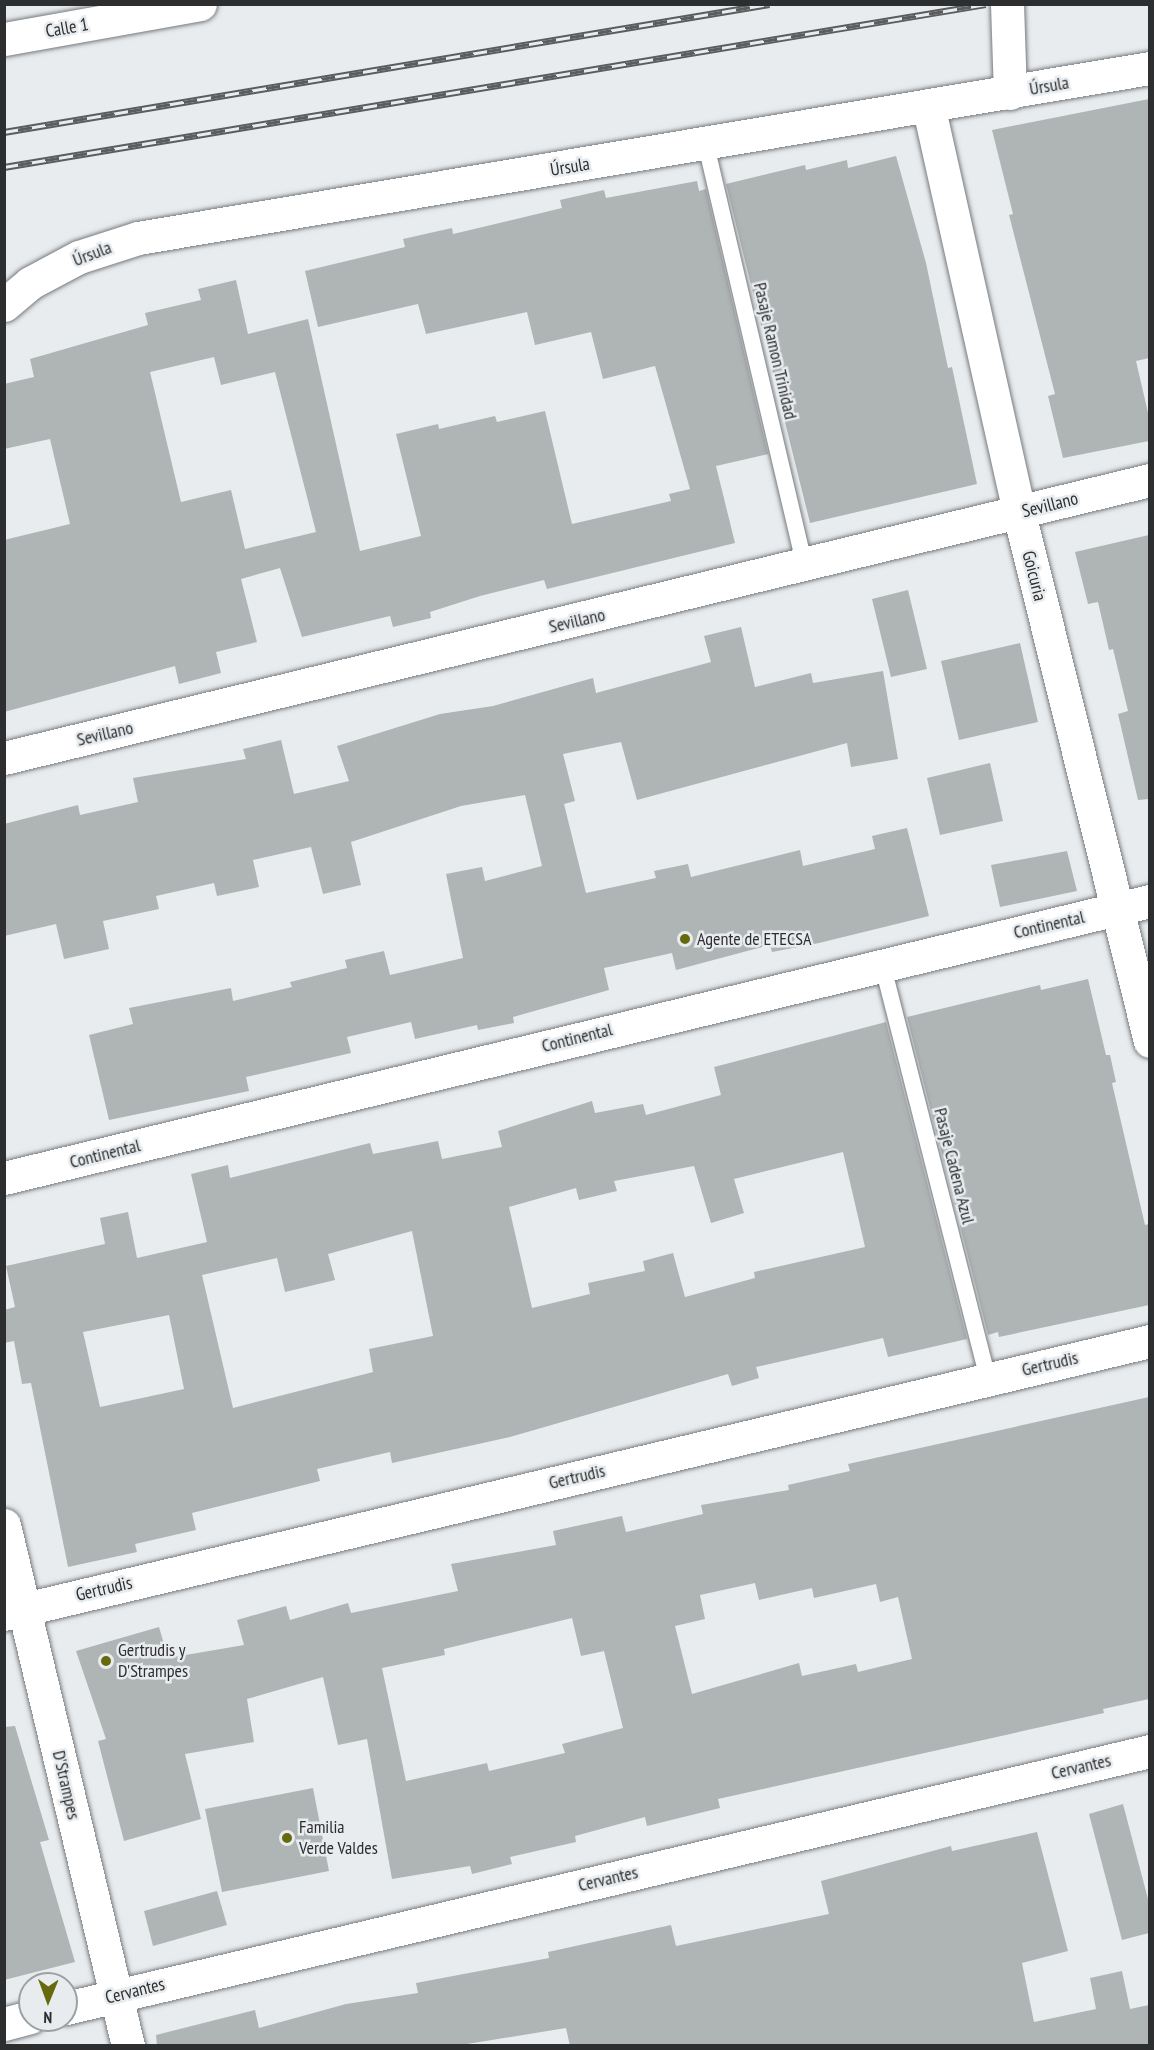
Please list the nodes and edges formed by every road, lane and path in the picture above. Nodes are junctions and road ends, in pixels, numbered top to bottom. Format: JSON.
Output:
{"nodes":[{"id":1,"x":200,"y":4,"type":"edge"},
{"id":2,"x":1007,"y":4,"type":"edge"},
{"id":3,"x":4,"y":39,"type":"edge"},
{"id":4,"x":1149,"y":68,"type":"edge"},
{"id":5,"x":1010,"y":93,"type":"junction"},
{"id":6,"x":929,"y":108,"type":"junction"},
{"id":7,"x":706,"y":144,"type":"junction"},
{"id":8,"x":4,"y":305,"type":"edge"},
{"id":9,"x":1149,"y":480,"type":"edge"},
{"id":10,"x":1019,"y":513,"type":"junction"},
{"id":11,"x":805,"y":566,"type":"junction"},
{"id":12,"x":4,"y":758,"type":"edge"},
{"id":13,"x":1149,"y":901,"type":"edge"},
{"id":14,"x":1118,"y":909,"type":"junction"},
{"id":15,"x":882,"y":963,"type":"junction"},
{"id":16,"x":1149,"y":1041,"type":"edge"},
{"id":17,"x":4,"y":1178,"type":"edge"},
{"id":18,"x":1149,"y":1341,"type":"edge"},
{"id":19,"x":988,"y":1378,"type":"junction"},
{"id":20,"x":4,"y":1525,"type":"edge"},
{"id":21,"x":14,"y":1611,"type":"edge"},
{"id":22,"x":1149,"y":1751,"type":"edge"},
{"id":23,"x":115,"y":1995,"type":"junction"},
{"id":24,"x":78,"y":2005,"type":"edge"},
{"id":25,"x":128,"y":2046,"type":"edge"}],
"edges":[{"from":1,"to":3,"type":"street","name":"Calle 1"},
{"from":2,"to":5,"type":"street"},
{"from":4,"to":5,"type":"street","name":"Úrsula"},
{"from":5,"to":6,"type":"street","name":"Úrsula"},
{"from":6,"to":7,"type":"street","name":"Úrsula"},
{"from":6,"to":10,"type":"street","name":"Goicuria"},
{"from":7,"to":8,"type":"street","name":"Úrsula"},
{"from":7,"to":11,"type":"lane","name":"Pasaje Ramon Trinidad"},
{"from":9,"to":10,"type":"street","name":"Sevillano"},
{"from":10,"to":11,"type":"street","name":"Sevillano"},
{"from":10,"to":14,"type":"street","name":"Goicuria"},
{"from":11,"to":12,"type":"street","name":"Sevillano"},
{"from":13,"to":14,"type":"street","name":"Continental"},
{"from":14,"to":15,"type":"street","name":"Continental"},
{"from":14,"to":16,"type":"street","name":"Goicuria"},
{"from":15,"to":17,"type":"street","name":"Continental"},
{"from":15,"to":19,"type":"lane","name":"Pasaje Cadena Azul"},
{"from":18,"to":19,"type":"street","name":"Gertrudis"},
{"from":19,"to":21,"type":"street","name":"Gertrudis"},
{"from":20,"to":21,"type":"street","name":"D'Strampes"},
{"from":21,"to":23,"type":"street","name":"D'Strampes"},
{"from":22,"to":23,"type":"street","name":"Cervantes"},
{"from":23,"to":24,"type":"street","name":"Cervantes"},
{"from":23,"to":25,"type":"street","name":"D'Strampes"}]}
